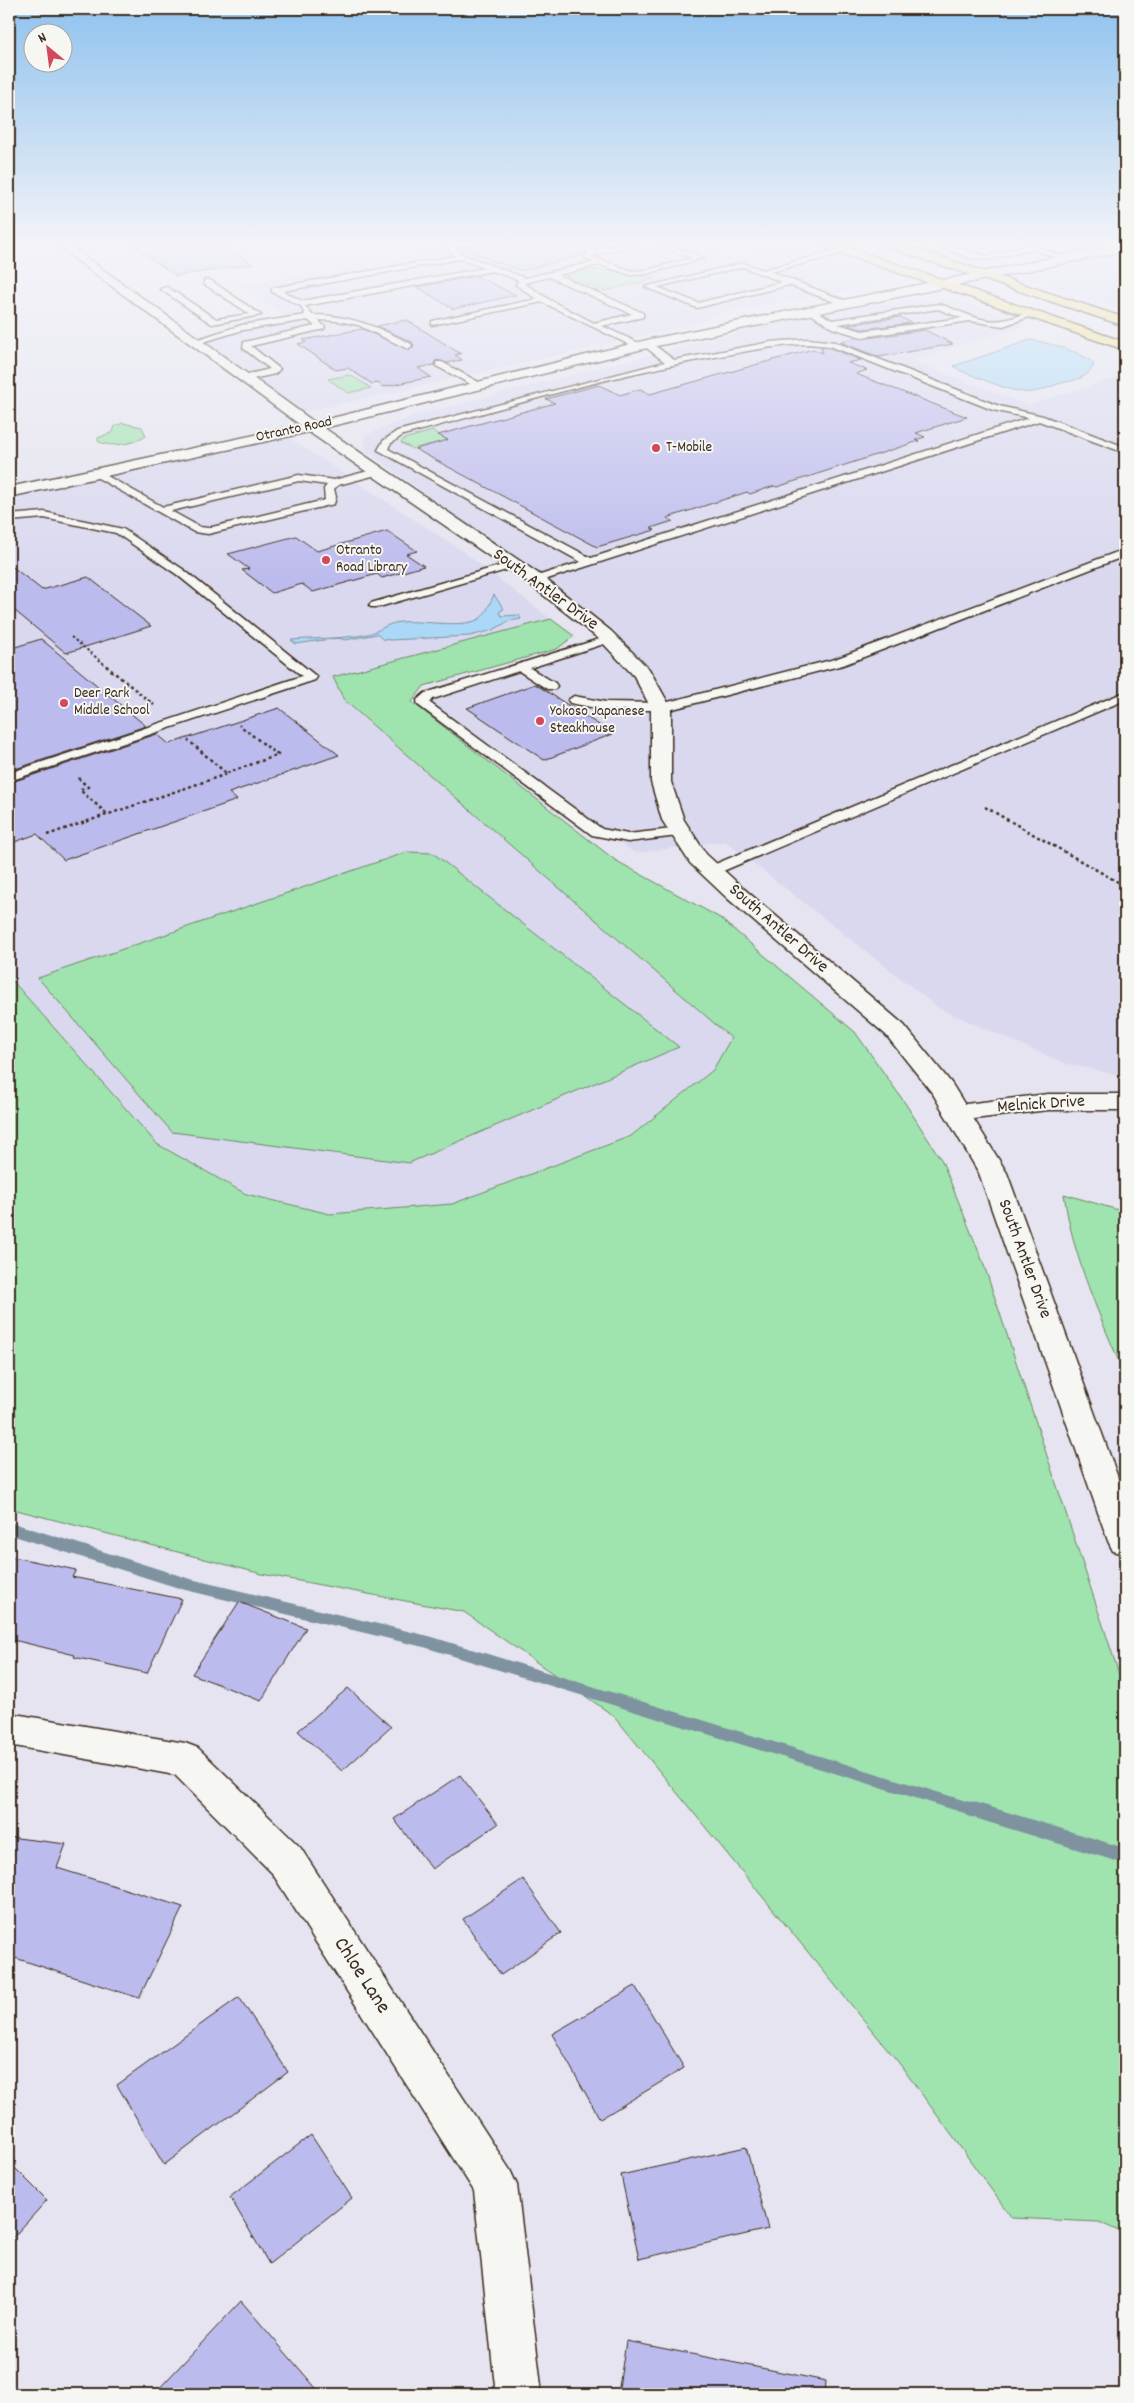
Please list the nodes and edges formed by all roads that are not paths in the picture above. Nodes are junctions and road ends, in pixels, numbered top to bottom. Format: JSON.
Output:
{"nodes":[{"id":1,"x":211,"y":355,"type":"edge"},
{"id":2,"x":258,"y":355,"type":"edge"},
{"id":3,"x":601,"y":355,"type":"edge"},
{"id":4,"x":660,"y":355,"type":"edge"},
{"id":5,"x":708,"y":355,"type":"edge"},
{"id":6,"x":861,"y":355,"type":"edge"},
{"id":7,"x":670,"y":361,"type":"junction"},
{"id":8,"x":439,"y":364,"type":"dead end"},
{"id":9,"x":243,"y":378,"type":"junction"},
{"id":10,"x":479,"y":385,"type":"junction"},
{"id":11,"x":1040,"y":418,"type":"junction"},
{"id":12,"x":312,"y":427,"type":"junction"},
{"id":13,"x":1125,"y":450,"type":"edge"},
{"id":14,"x":376,"y":472,"type":"junction"},
{"id":15,"x":94,"y":473,"type":"junction"},
{"id":16,"x":334,"y":483,"type":"junction"},
{"id":17,"x":9,"y":492,"type":"edge"},
{"id":18,"x":163,"y":510,"type":"junction"},
{"id":19,"x":11,"y":514,"type":"edge"},
{"id":20,"x":1125,"y":552,"type":"edge"},
{"id":21,"x":592,"y":563,"type":"junction"},
{"id":22,"x":513,"y":565,"type":"junction"},
{"id":23,"x":535,"y":580,"type":"junction"},
{"id":24,"x":375,"y":605,"type":"dead end"},
{"id":25,"x":609,"y":639,"type":"junction"},
{"id":26,"x":519,"y":666,"type":"junction"},
{"id":27,"x":551,"y":686,"type":"dead end"},
{"id":28,"x":1125,"y":696,"type":"edge"},
{"id":29,"x":574,"y":700,"type":"dead end"},
{"id":30,"x":661,"y":707,"type":"junction"},
{"id":31,"x":9,"y":777,"type":"edge"},
{"id":32,"x":681,"y":832,"type":"junction"},
{"id":33,"x":712,"y":871,"type":"junction"},
{"id":34,"x":1125,"y":1102,"type":"edge"},
{"id":35,"x":957,"y":1113,"type":"junction"},
{"id":36,"x":1125,"y":1540,"type":"edge"},
{"id":37,"x":9,"y":1729,"type":"edge"},
{"id":38,"x":515,"y":2394,"type":"edge"}],
"edges":[{"from":1,"to":9,"type":"street","name":"South Antler Drive"},
{"from":2,"to":9,"type":"lane"},
{"from":3,"to":10,"type":"street","name":"Otranto Road"},
{"from":4,"to":7,"type":"lane"},
{"from":5,"to":7,"type":"lane"},
{"from":6,"to":11,"type":"lane"},
{"from":7,"to":21,"type":"lane"},
{"from":8,"to":10,"type":"lane"},
{"from":9,"to":12,"type":"street","name":"South Antler Drive"},
{"from":10,"to":12,"type":"street","name":"Otranto Road"},
{"from":11,"to":13,"type":"lane"},
{"from":11,"to":21,"type":"lane"},
{"from":12,"to":14,"type":"street","name":"South Antler Drive"},
{"from":12,"to":15,"type":"street","name":"Otranto Road"},
{"from":14,"to":16,"type":"lane"},
{"from":14,"to":22,"type":"street","name":"South Antler Drive"},
{"from":15,"to":17,"type":"street","name":"Otranto Road"},
{"from":15,"to":18,"type":"lane"},
{"from":16,"to":18,"type":"lane"},
{"from":16,"to":18,"type":"lane"},
{"from":19,"to":31,"type":"lane"},
{"from":20,"to":30,"type":"lane"},
{"from":21,"to":23,"type":"lane"},
{"from":22,"to":23,"type":"street","name":"South Antler Drive"},
{"from":22,"to":24,"type":"lane"},
{"from":23,"to":25,"type":"street","name":"South Antler Drive"},
{"from":25,"to":26,"type":"lane"},
{"from":25,"to":30,"type":"street","name":"South Antler Drive"},
{"from":26,"to":27,"type":"lane"},
{"from":26,"to":32,"type":"lane"},
{"from":28,"to":33,"type":"lane"},
{"from":29,"to":30,"type":"lane"},
{"from":30,"to":32,"type":"street","name":"South Antler Drive"},
{"from":32,"to":33,"type":"street","name":"South Antler Drive"},
{"from":33,"to":35,"type":"street","name":"South Antler Drive"},
{"from":34,"to":35,"type":"street","name":"Melnick Drive"},
{"from":35,"to":36,"type":"street","name":"South Antler Drive"},
{"from":37,"to":38,"type":"street","name":"Chloe Lane"}]}
